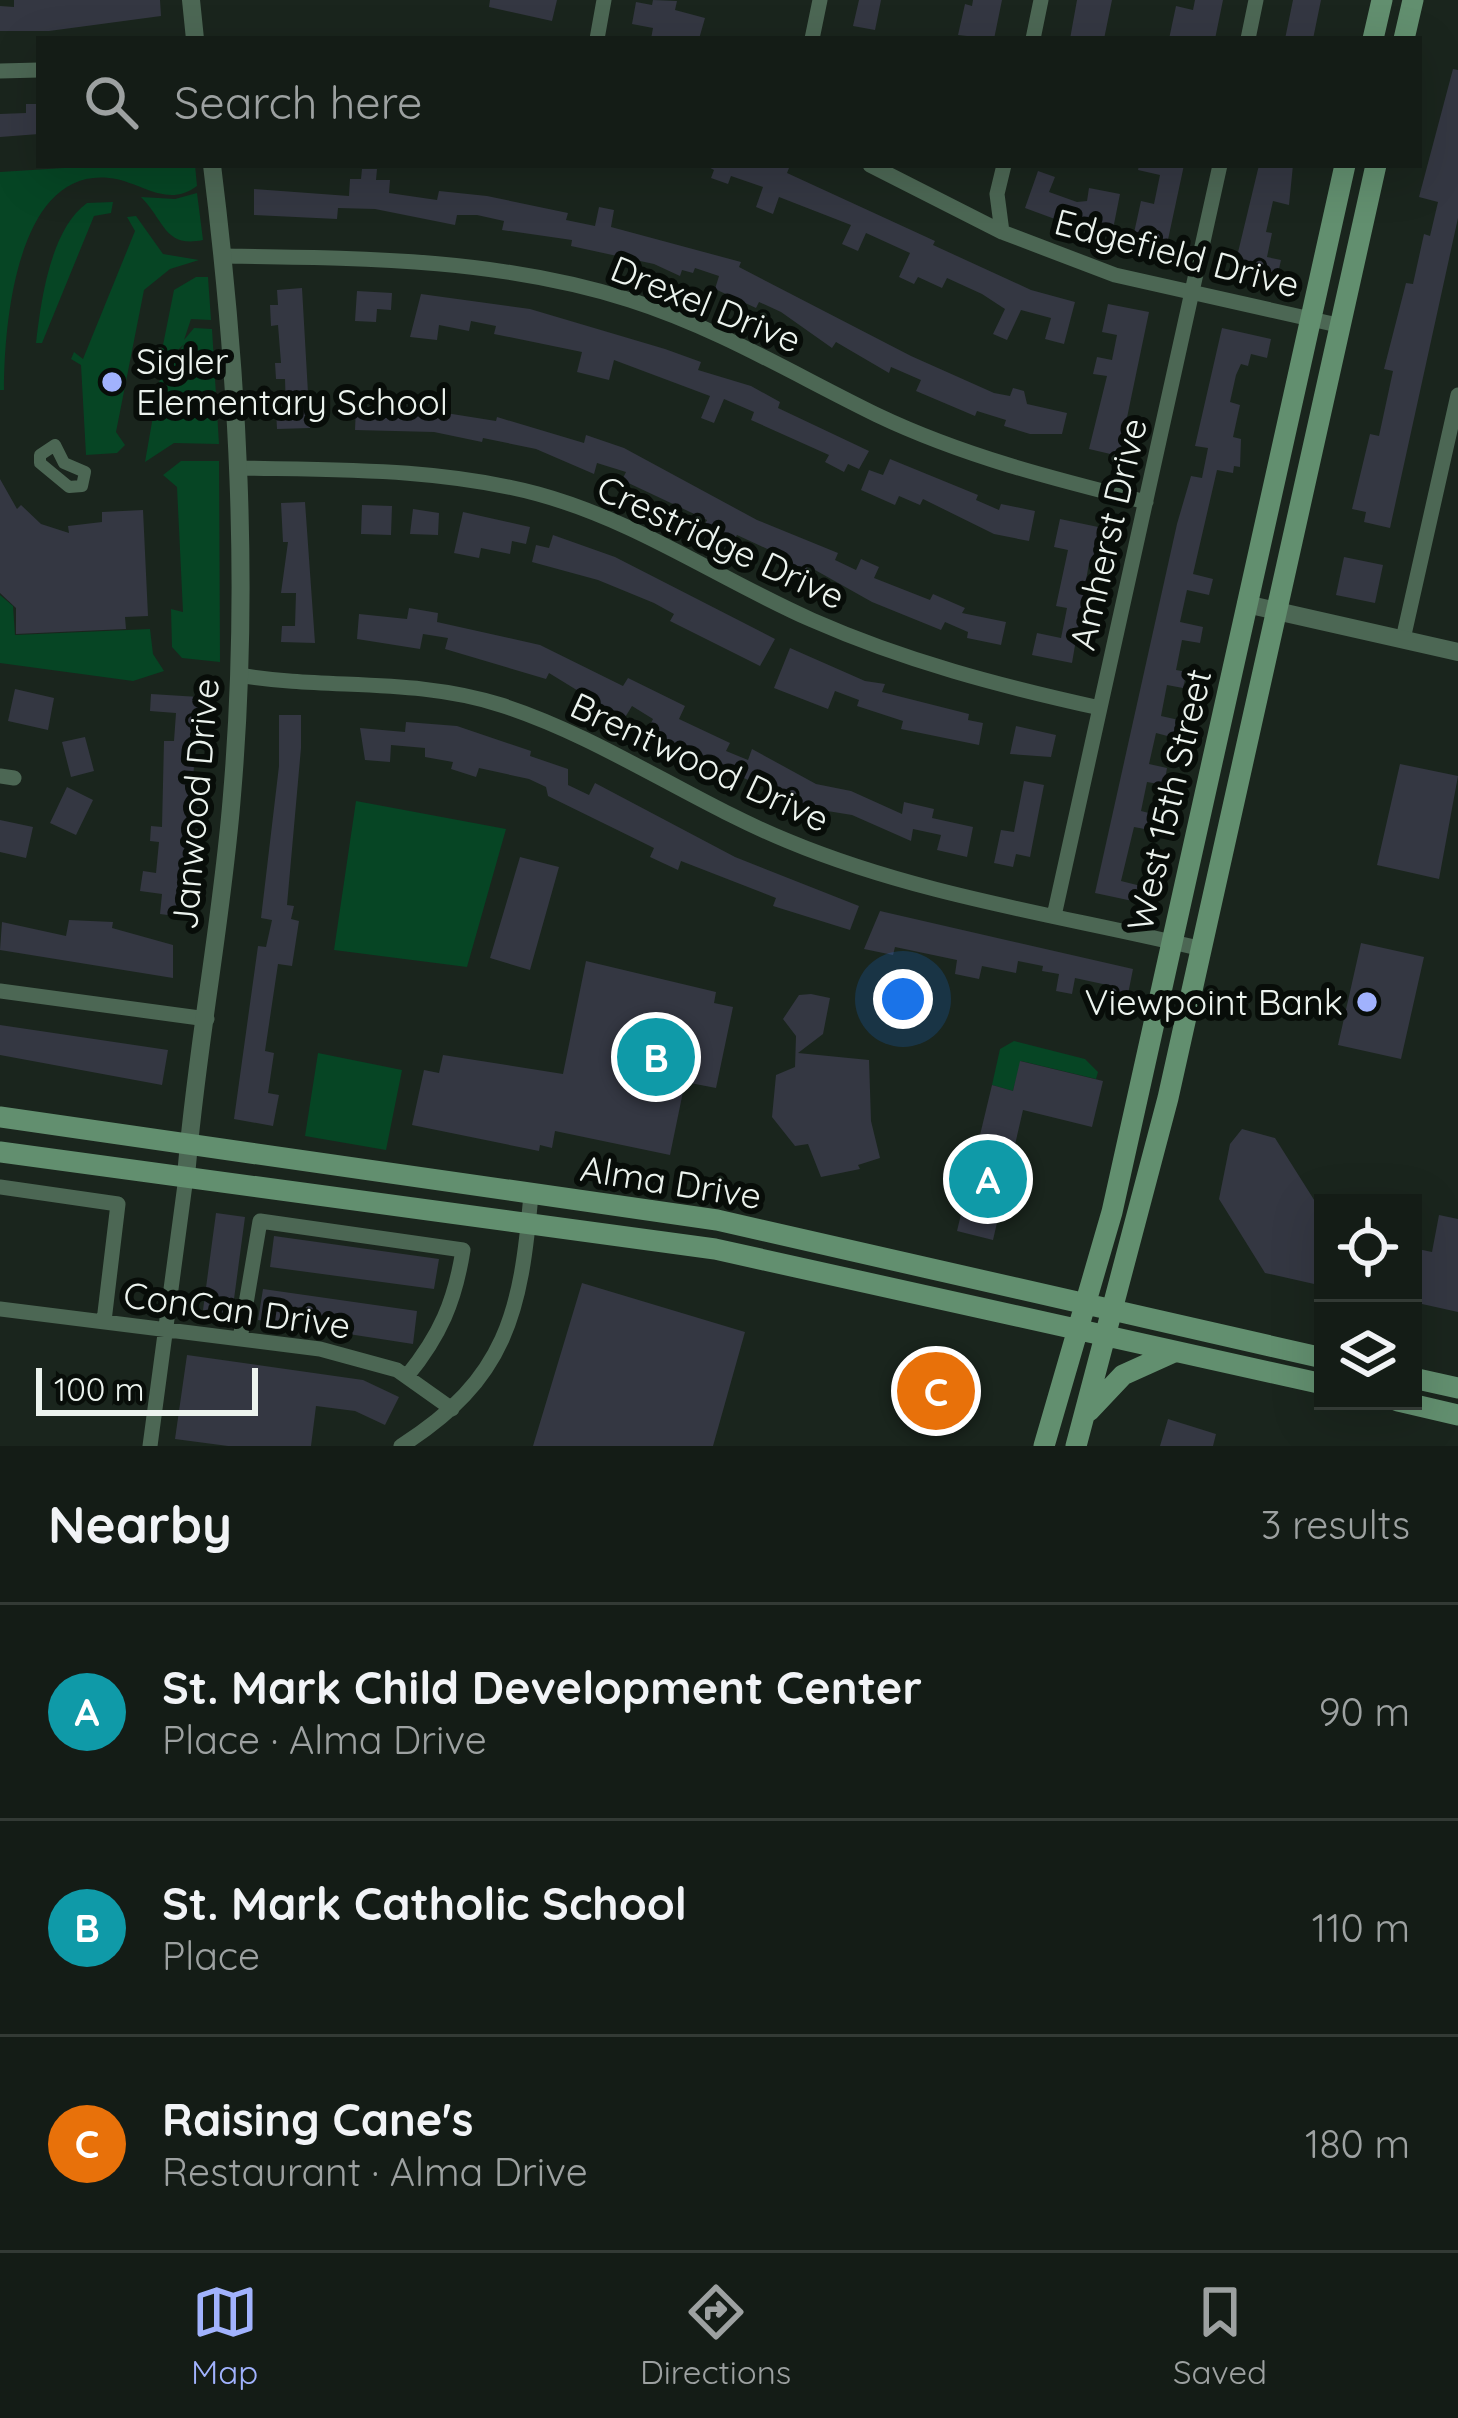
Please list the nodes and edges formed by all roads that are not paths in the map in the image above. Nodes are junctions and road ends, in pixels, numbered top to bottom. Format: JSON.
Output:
{"nodes":[{"id":1,"x":191,"y":0,"type":"edge"},
{"id":2,"x":604,"y":0,"type":"edge"},
{"id":3,"x":820,"y":0,"type":"edge"},
{"id":4,"x":1041,"y":0,"type":"edge"},
{"id":5,"x":1256,"y":0,"type":"edge"},
{"id":6,"x":1382,"y":0,"type":"edge"},
{"id":7,"x":1413,"y":0,"type":"edge"},
{"id":8,"x":195,"y":36,"type":"edge"},
{"id":9,"x":598,"y":36,"type":"edge"},
{"id":10,"x":813,"y":36,"type":"edge"},
{"id":11,"x":1034,"y":36,"type":"edge"},
{"id":12,"x":1249,"y":36,"type":"edge"},
{"id":13,"x":1374,"y":36,"type":"edge"},
{"id":14,"x":1405,"y":36,"type":"edge"},
{"id":15,"x":36,"y":70,"type":"edge"},
{"id":16,"x":0,"y":71,"type":"edge"},
{"id":17,"x":212,"y":168,"type":"edge"},
{"id":18,"x":876,"y":168,"type":"edge"},
{"id":19,"x":1003,"y":168,"type":"edge"},
{"id":20,"x":1219,"y":168,"type":"edge"},
{"id":21,"x":1344,"y":168,"type":"edge"},
{"id":22,"x":1375,"y":168,"type":"edge"},
{"id":23,"x":1002,"y":232,"type":"junction"},
{"id":24,"x":223,"y":256,"type":"junction"},
{"id":25,"x":1192,"y":294,"type":"junction"},
{"id":26,"x":1310,"y":320,"type":"junction"},
{"id":27,"x":1342,"y":326,"type":"junction"},
{"id":28,"x":1458,"y":395,"type":"edge"},
{"id":29,"x":238,"y":468,"type":"junction"},
{"id":30,"x":1146,"y":502,"type":"junction"},
{"id":31,"x":1246,"y":604,"type":"junction"},
{"id":32,"x":1277,"y":610,"type":"junction"},
{"id":33,"x":1403,"y":639,"type":"junction"},
{"id":34,"x":1458,"y":652,"type":"edge"},
{"id":35,"x":239,"y":675,"type":"junction"},
{"id":36,"x":1100,"y":708,"type":"junction"},
{"id":37,"x":1054,"y":916,"type":"junction"},
{"id":38,"x":1172,"y":942,"type":"junction"},
{"id":39,"x":1202,"y":949,"type":"junction"},
{"id":40,"x":0,"y":991,"type":"edge"},
{"id":41,"x":207,"y":1019,"type":"junction"},
{"id":42,"x":0,"y":1117,"type":"edge"},
{"id":43,"x":189,"y":1141,"type":"junction"},
{"id":44,"x":0,"y":1152,"type":"edge"},
{"id":45,"x":186,"y":1177,"type":"junction"},
{"id":46,"x":0,"y":1187,"type":"edge"},
{"id":47,"x":531,"y":1194,"type":"junction"},
{"id":48,"x":529,"y":1222,"type":"junction"},
{"id":49,"x":868,"y":1250,"type":"junction"},
{"id":50,"x":861,"y":1279,"type":"junction"},
{"id":51,"x":1085,"y":1302,"type":"junction"},
{"id":52,"x":0,"y":1309,"type":"edge"},
{"id":53,"x":1115,"y":1309,"type":"junction"},
{"id":54,"x":104,"y":1321,"type":"junction"},
{"id":55,"x":167,"y":1330,"type":"junction"},
{"id":56,"x":1077,"y":1330,"type":"junction"},
{"id":57,"x":1107,"y":1337,"type":"junction"},
{"id":58,"x":240,"y":1340,"type":"junction"},
{"id":59,"x":1174,"y":1352,"type":"junction"},
{"id":60,"x":1314,"y":1356,"type":"edge"},
{"id":61,"x":407,"y":1376,"type":"junction"},
{"id":62,"x":1422,"y":1380,"type":"edge"},
{"id":63,"x":1314,"y":1382,"type":"edge"},
{"id":64,"x":1458,"y":1388,"type":"edge"},
{"id":65,"x":1422,"y":1406,"type":"edge"},
{"id":66,"x":452,"y":1409,"type":"junction"},
{"id":67,"x":1458,"y":1414,"type":"edge"},
{"id":68,"x":1084,"y":1416,"type":"junction"},
{"id":69,"x":150,"y":1446,"type":"edge"},
{"id":70,"x":401,"y":1446,"type":"edge"},
{"id":71,"x":1044,"y":1446,"type":"edge"},
{"id":72,"x":1076,"y":1446,"type":"edge"}],
"edges":[{"from":1,"to":8,"type":"street"},
{"from":2,"to":9,"type":"street"},
{"from":3,"to":10,"type":"street"},
{"from":4,"to":11,"type":"street"},
{"from":5,"to":12,"type":"street"},
{"from":6,"to":13,"type":"main road"},
{"from":7,"to":14,"type":"main road"},
{"from":15,"to":16,"type":"street"},
{"from":17,"to":24,"type":"street","name":"Janwood Drive"},
{"from":18,"to":23,"type":"street","name":"Edgefield Drive"},
{"from":19,"to":23,"type":"street"},
{"from":20,"to":25,"type":"street","name":"Amherst Drive"},
{"from":21,"to":26,"type":"main road","name":"West 15th Street"},
{"from":22,"to":27,"type":"main road","name":"West 15th Street"},
{"from":23,"to":25,"type":"street","name":"Edgefield Drive"},
{"from":24,"to":29,"type":"street","name":"Janwood Drive"},
{"from":24,"to":30,"type":"street","name":"Drexel Drive"},
{"from":25,"to":26,"type":"street","name":"Edgefield Drive"},
{"from":25,"to":30,"type":"street","name":"Amherst Drive"},
{"from":26,"to":27,"type":"street","name":"Edgefield Drive"},
{"from":26,"to":31,"type":"main road","name":"West 15th Street"},
{"from":27,"to":32,"type":"main road","name":"West 15th Street"},
{"from":28,"to":33,"type":"street"},
{"from":29,"to":35,"type":"street","name":"Janwood Drive"},
{"from":29,"to":36,"type":"street","name":"Crestridge Drive"},
{"from":30,"to":36,"type":"street","name":"Amherst Drive"},
{"from":31,"to":32,"type":"street"},
{"from":31,"to":38,"type":"main road","name":"West 15th Street"},
{"from":32,"to":33,"type":"street"},
{"from":32,"to":39,"type":"main road","name":"West 15th Street"},
{"from":33,"to":34,"type":"street"},
{"from":35,"to":37,"type":"street","name":"Brentwood Drive"},
{"from":35,"to":41,"type":"street","name":"Janwood Drive"},
{"from":36,"to":37,"type":"street","name":"Amherst Drive"},
{"from":37,"to":38,"type":"street","name":"Brentwood Drive"},
{"from":38,"to":39,"type":"street","name":"Brentwood Drive"},
{"from":38,"to":51,"type":"main road","name":"West 15th Street"},
{"from":39,"to":53,"type":"main road","name":"West 15th Street"},
{"from":40,"to":41,"type":"street"},
{"from":41,"to":43,"type":"street","name":"Janwood Drive"},
{"from":42,"to":43,"type":"main road","name":"Alma Drive"},
{"from":43,"to":45,"type":"street","name":"Janwood Drive"},
{"from":43,"to":47,"type":"main road","name":"Alma Drive"},
{"from":44,"to":45,"type":"main road","name":"Alma Drive"},
{"from":45,"to":48,"type":"main road","name":"Alma Drive"},
{"from":45,"to":55,"type":"street","name":"Janwood Drive"},
{"from":46,"to":54,"type":"street"},
{"from":47,"to":48,"type":"street"},
{"from":47,"to":49,"type":"main road","name":"Alma Drive"},
{"from":48,"to":50,"type":"main road","name":"Alma Drive"},
{"from":48,"to":66,"type":"street"},
{"from":49,"to":50,"type":"main road"},
{"from":49,"to":51,"type":"main road","name":"Alma Drive"},
{"from":50,"to":56,"type":"main road","name":"Alma Drive"},
{"from":51,"to":53,"type":"main road","name":"Alma Drive"},
{"from":51,"to":56,"type":"main road","name":"West 15th Street"},
{"from":52,"to":54,"type":"street","name":"ConCan Drive"},
{"from":53,"to":57,"type":"main road","name":"West 15th Street"},
{"from":53,"to":60,"type":"main road","name":"Alma Drive"},
{"from":54,"to":55,"type":"street","name":"ConCan Drive"},
{"from":55,"to":58,"type":"street","name":"ConCan Drive"},
{"from":55,"to":69,"type":"street","name":"Janwood Drive"},
{"from":56,"to":57,"type":"main road","name":"Alma Drive"},
{"from":56,"to":71,"type":"main road","name":"West 15th Street"},
{"from":57,"to":59,"type":"main road","name":"Alma Drive"},
{"from":57,"to":68,"type":"main road","name":"West 15th Street"},
{"from":58,"to":61,"type":"street","name":"ConCan Drive"},
{"from":58,"to":61,"type":"street"},
{"from":59,"to":63,"type":"main road","name":"Alma Drive"},
{"from":59,"to":68,"type":"main road"},
{"from":61,"to":66,"type":"street","name":"ConCan Drive"},
{"from":62,"to":64,"type":"main road"},
{"from":65,"to":67,"type":"main road"},
{"from":66,"to":70,"type":"street"},
{"from":68,"to":72,"type":"main road","name":"West 15th Street"}]}
